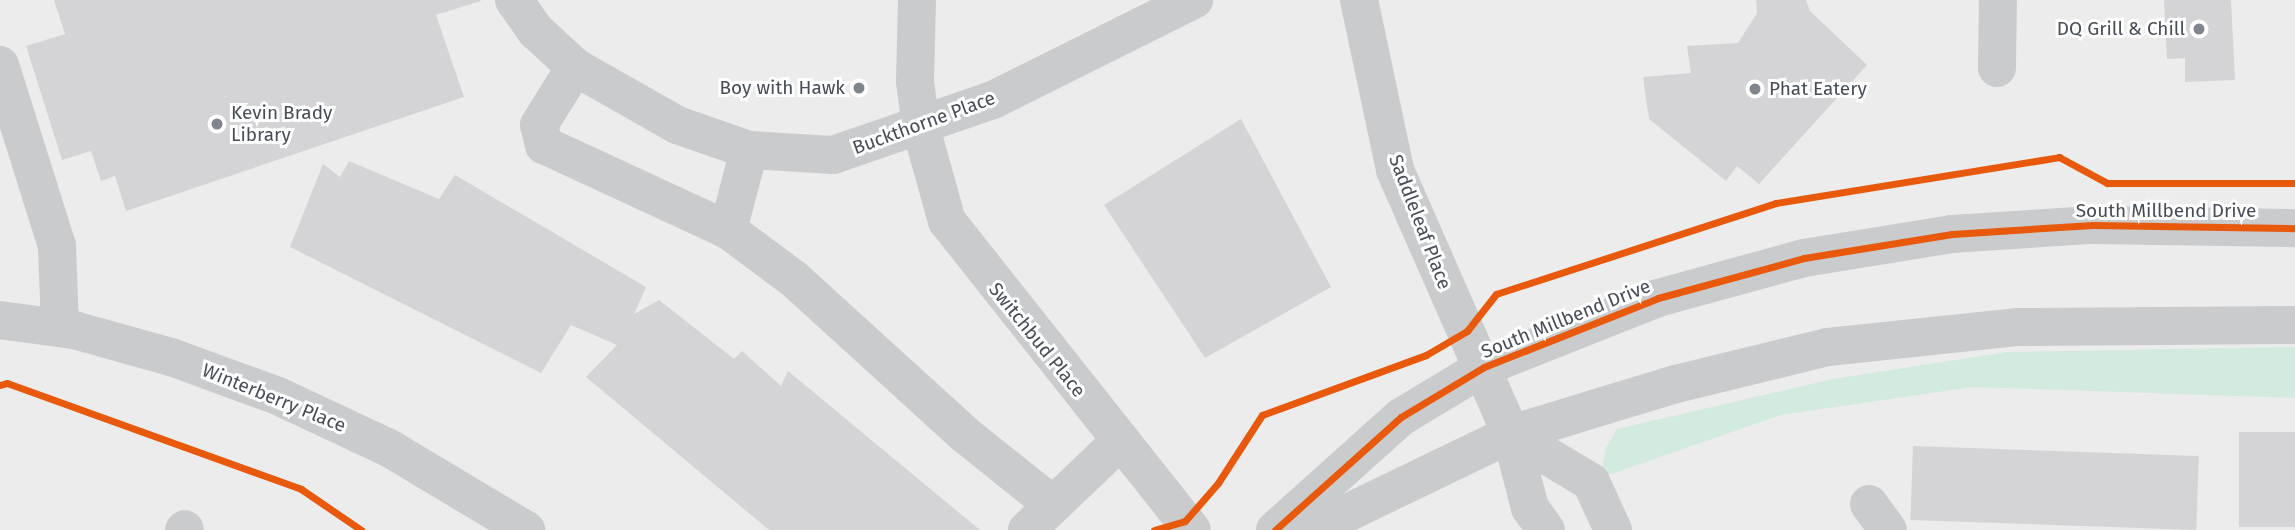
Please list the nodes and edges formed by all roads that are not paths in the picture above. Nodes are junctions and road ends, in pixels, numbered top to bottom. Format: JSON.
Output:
{"nodes":[{"id":1,"x":514,"y":0,"type":"edge"},
{"id":2,"x":917,"y":0,"type":"edge"},
{"id":3,"x":1194,"y":0,"type":"edge"},
{"id":4,"x":1359,"y":0,"type":"edge"},
{"id":5,"x":1998,"y":0,"type":"edge"},
{"id":6,"x":0,"y":65,"type":"edge"},
{"id":7,"x":575,"y":67,"type":"junction"},
{"id":8,"x":1997,"y":68,"type":"dead end"},
{"id":9,"x":921,"y":128,"type":"junction"},
{"id":10,"x":749,"y":150,"type":"junction"},
{"id":11,"x":2295,"y":228,"type":"edge"},
{"id":12,"x":728,"y":230,"type":"junction"},
{"id":13,"x":0,"y":320,"type":"edge"},
{"id":14,"x":2295,"y":324,"type":"edge"},
{"id":15,"x":60,"y":328,"type":"junction"},
{"id":16,"x":1484,"y":367,"type":"junction"},
{"id":17,"x":1511,"y":434,"type":"junction"},
{"id":18,"x":1119,"y":442,"type":"junction"},
{"id":19,"x":1040,"y":517,"type":"edge"},
{"id":20,"x":526,"y":530,"type":"edge"},
{"id":21,"x":1192,"y":530,"type":"edge"},
{"id":22,"x":1275,"y":530,"type":"edge"},
{"id":23,"x":1312,"y":530,"type":"edge"},
{"id":24,"x":1546,"y":530,"type":"edge"},
{"id":25,"x":1613,"y":530,"type":"edge"}],
"edges":[{"from":1,"to":7,"type":"street","name":"Buckthorne Place"},
{"from":2,"to":9,"type":"street","name":"Switchbud Place"},
{"from":3,"to":9,"type":"street","name":"Buckthorne Place"},
{"from":4,"to":16,"type":"street","name":"Saddleleaf Place"},
{"from":5,"to":8,"type":"street"},
{"from":6,"to":15,"type":"street"},
{"from":7,"to":10,"type":"street","name":"Buckthorne Place"},
{"from":7,"to":12,"type":"street"},
{"from":9,"to":10,"type":"street","name":"Buckthorne Place"},
{"from":9,"to":18,"type":"street","name":"Switchbud Place"},
{"from":10,"to":12,"type":"street"},
{"from":11,"to":16,"type":"street","name":"South Millbend Drive"},
{"from":12,"to":19,"type":"street"},
{"from":13,"to":15,"type":"street","name":"Winterberry Place"},
{"from":14,"to":17,"type":"street"},
{"from":15,"to":20,"type":"street","name":"Winterberry Place"},
{"from":16,"to":17,"type":"street","name":"Saddleleaf Place"},
{"from":16,"to":22,"type":"street","name":"South Millbend Drive"},
{"from":17,"to":23,"type":"street"},
{"from":17,"to":24,"type":"street","name":"Saddleleaf Place"},
{"from":17,"to":25,"type":"street"},
{"from":18,"to":19,"type":"street"},
{"from":18,"to":21,"type":"street","name":"Switchbud Place"}]}
